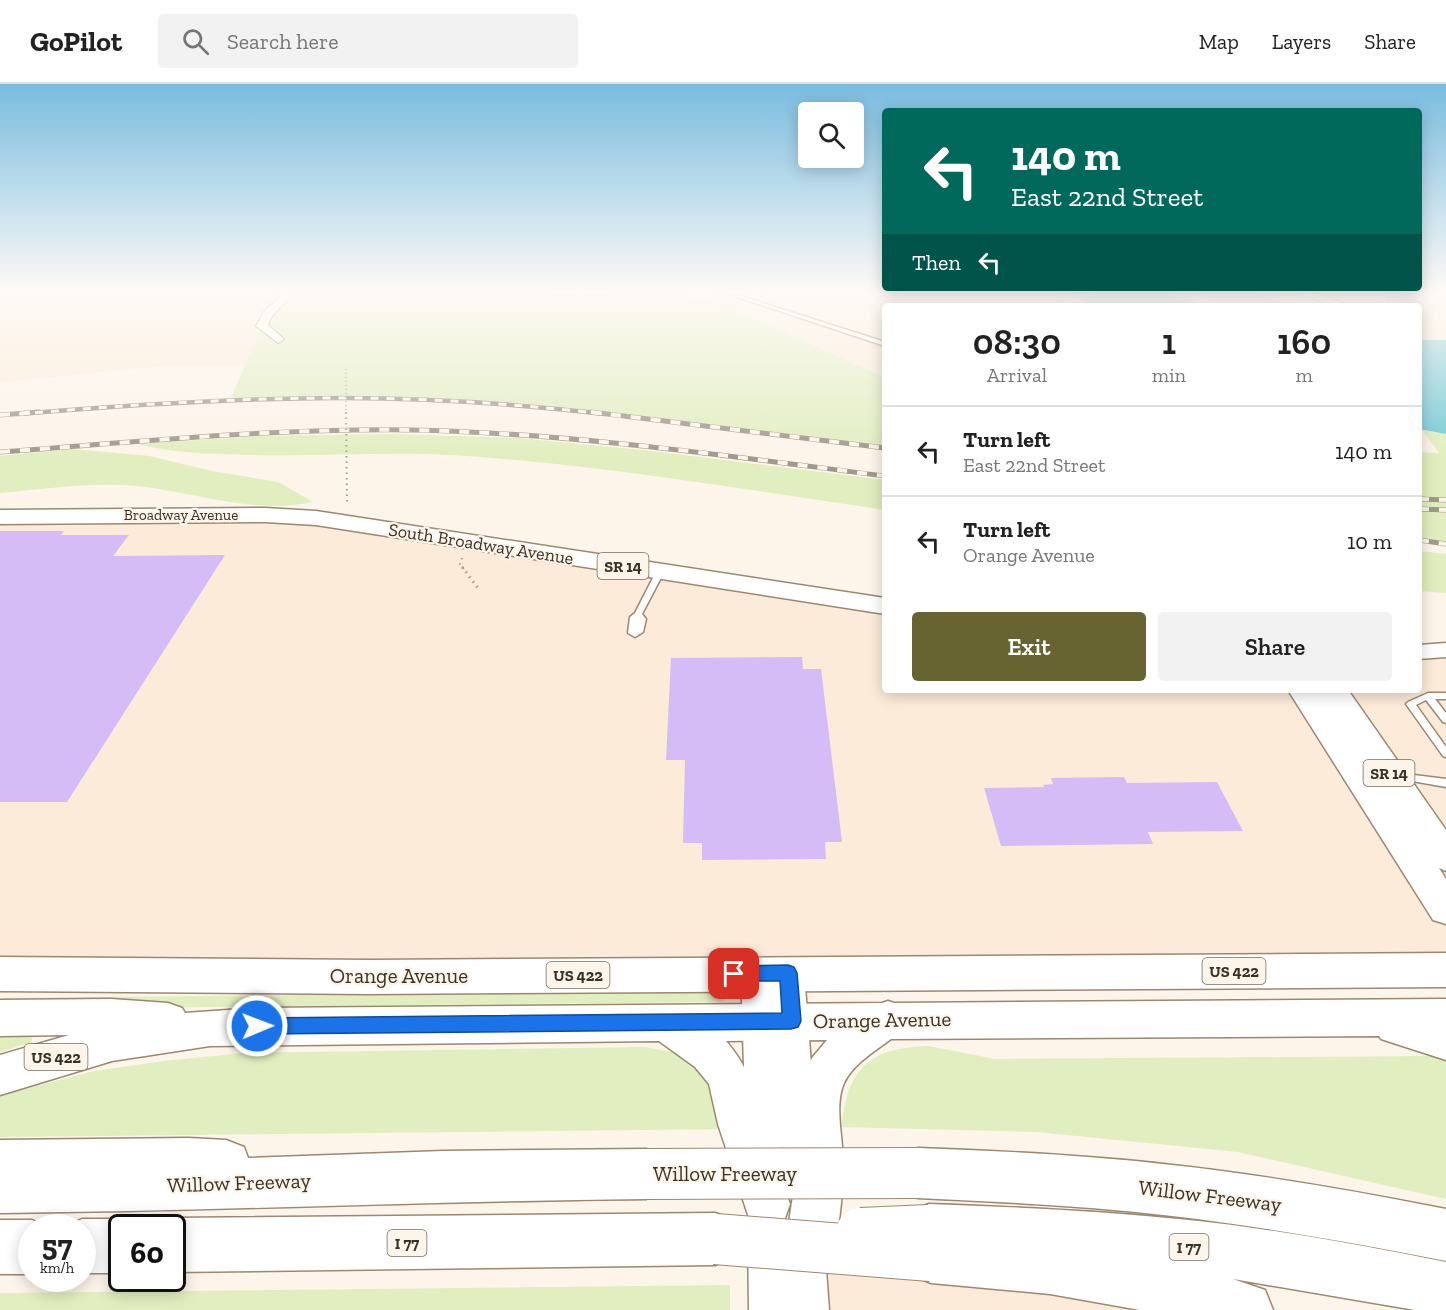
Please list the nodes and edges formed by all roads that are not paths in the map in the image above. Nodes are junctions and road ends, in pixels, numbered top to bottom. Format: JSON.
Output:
{"nodes":[{"id":1,"x":0,"y":516,"type":"edge"},
{"id":2,"x":362,"y":525,"type":"joint"},
{"id":3,"x":660,"y":572,"type":"junction"},
{"id":4,"x":882,"y":606,"type":"edge"},
{"id":5,"x":638,"y":614,"type":"dead end"},
{"id":6,"x":1446,"y":651,"type":"edge"},
{"id":7,"x":1422,"y":652,"type":"edge"},
{"id":8,"x":1305,"y":693,"type":"edge"},
{"id":9,"x":1335,"y":693,"type":"edge"},
{"id":10,"x":1428,"y":696,"type":"junction"},
{"id":11,"x":1446,"y":696,"type":"edge"},
{"id":12,"x":1446,"y":720,"type":"edge"},
{"id":13,"x":1446,"y":754,"type":"edge"},
{"id":14,"x":1390,"y":775,"type":"junction"},
{"id":15,"x":1446,"y":783,"type":"edge"},
{"id":16,"x":1446,"y":857,"type":"edge"},
{"id":17,"x":1446,"y":909,"type":"edge"},
{"id":18,"x":1446,"y":970,"type":"edge"},
{"id":19,"x":773,"y":973,"type":"junction"},
{"id":20,"x":0,"y":975,"type":"edge"},
{"id":21,"x":1364,"y":1017,"type":"junction"},
{"id":22,"x":1446,"y":1017,"type":"edge"},
{"id":23,"x":0,"y":1018,"type":"edge"},
{"id":24,"x":888,"y":1019,"type":"junction"},
{"id":25,"x":775,"y":1021,"type":"junction"},
{"id":26,"x":664,"y":1022,"type":"junction"},
{"id":27,"x":257,"y":1026,"type":"junction"},
{"id":28,"x":1446,"y":1041,"type":"edge"},
{"id":29,"x":0,"y":1075,"type":"edge"},
{"id":30,"x":0,"y":1165,"type":"edge"},
{"id":31,"x":443,"y":1176,"type":"junction"},
{"id":32,"x":0,"y":1188,"type":"edge"},
{"id":33,"x":767,"y":1204,"type":"junction"},
{"id":34,"x":1446,"y":1235,"type":"edge"},
{"id":35,"x":930,"y":1243,"type":"junction"},
{"id":36,"x":186,"y":1245,"type":"edge"},
{"id":37,"x":0,"y":1247,"type":"edge"},
{"id":38,"x":18,"y":1247,"type":"edge"},
{"id":39,"x":807,"y":1266,"type":"junction"},
{"id":40,"x":1446,"y":1289,"type":"edge"},
{"id":41,"x":769,"y":1310,"type":"edge"},
{"id":42,"x":809,"y":1310,"type":"edge"},
{"id":43,"x":1245,"y":1310,"type":"edge"}],
"edges":[{"from":1,"to":2,"type":"main road","name":"Broadway Avenue","number":"SR 14"},
{"from":2,"to":3,"type":"main road","name":"South Broadway Avenue","number":"SR 14"},
{"from":3,"to":4,"type":"main road","name":"South Broadway Avenue","number":"SR 14"},
{"from":3,"to":5,"type":"lane"},
{"from":6,"to":7,"type":"street"},
{"from":8,"to":17,"type":"main road","number":"SR 14"},
{"from":9,"to":14,"type":"main road","number":"SR 14"},
{"from":10,"to":11,"type":"lane"},
{"from":10,"to":12,"type":"lane"},
{"from":10,"to":13,"type":"lane"},
{"from":14,"to":15,"type":"lane"},
{"from":14,"to":16,"type":"main road","number":"SR 14"},
{"from":18,"to":19,"type":"main road","name":"Orange Avenue","number":"US 422"},
{"from":19,"to":20,"type":"main road","name":"Orange Avenue","number":"US 422"},
{"from":19,"to":25,"type":"street"},
{"from":21,"to":22,"type":"main road","name":"Orange Avenue","number":"US 422"},
{"from":21,"to":24,"type":"main road","name":"Orange Avenue","number":"US 422"},
{"from":21,"to":28,"type":"main road"},
{"from":23,"to":27,"type":"main road"},
{"from":24,"to":25,"type":"main road","name":"Orange Avenue","number":"US 422"},
{"from":24,"to":39,"type":"main road"},
{"from":25,"to":26,"type":"main road","name":"Orange Avenue","number":"US 422"},
{"from":25,"to":33,"type":"street"},
{"from":25,"to":39,"type":"street"},
{"from":26,"to":27,"type":"main road","name":"Orange Avenue","number":"US 422"},
{"from":26,"to":33,"type":"main road"},
{"from":27,"to":29,"type":"main road","name":"Orange Avenue","number":"US 422"},
{"from":30,"to":31,"type":"highway"},
{"from":31,"to":32,"type":"highway","name":"Willow Freeway"},
{"from":31,"to":34,"type":"highway","name":"Willow Freeway","bridge":true},
{"from":33,"to":41,"type":"street"},
{"from":35,"to":36,"type":"highway","number":"I 77","bridge":true},
{"from":35,"to":40,"type":"highway","number":"I 77"},
{"from":35,"to":43,"type":"highway"},
{"from":37,"to":38,"type":"highway"},
{"from":39,"to":42,"type":"street"}]}
